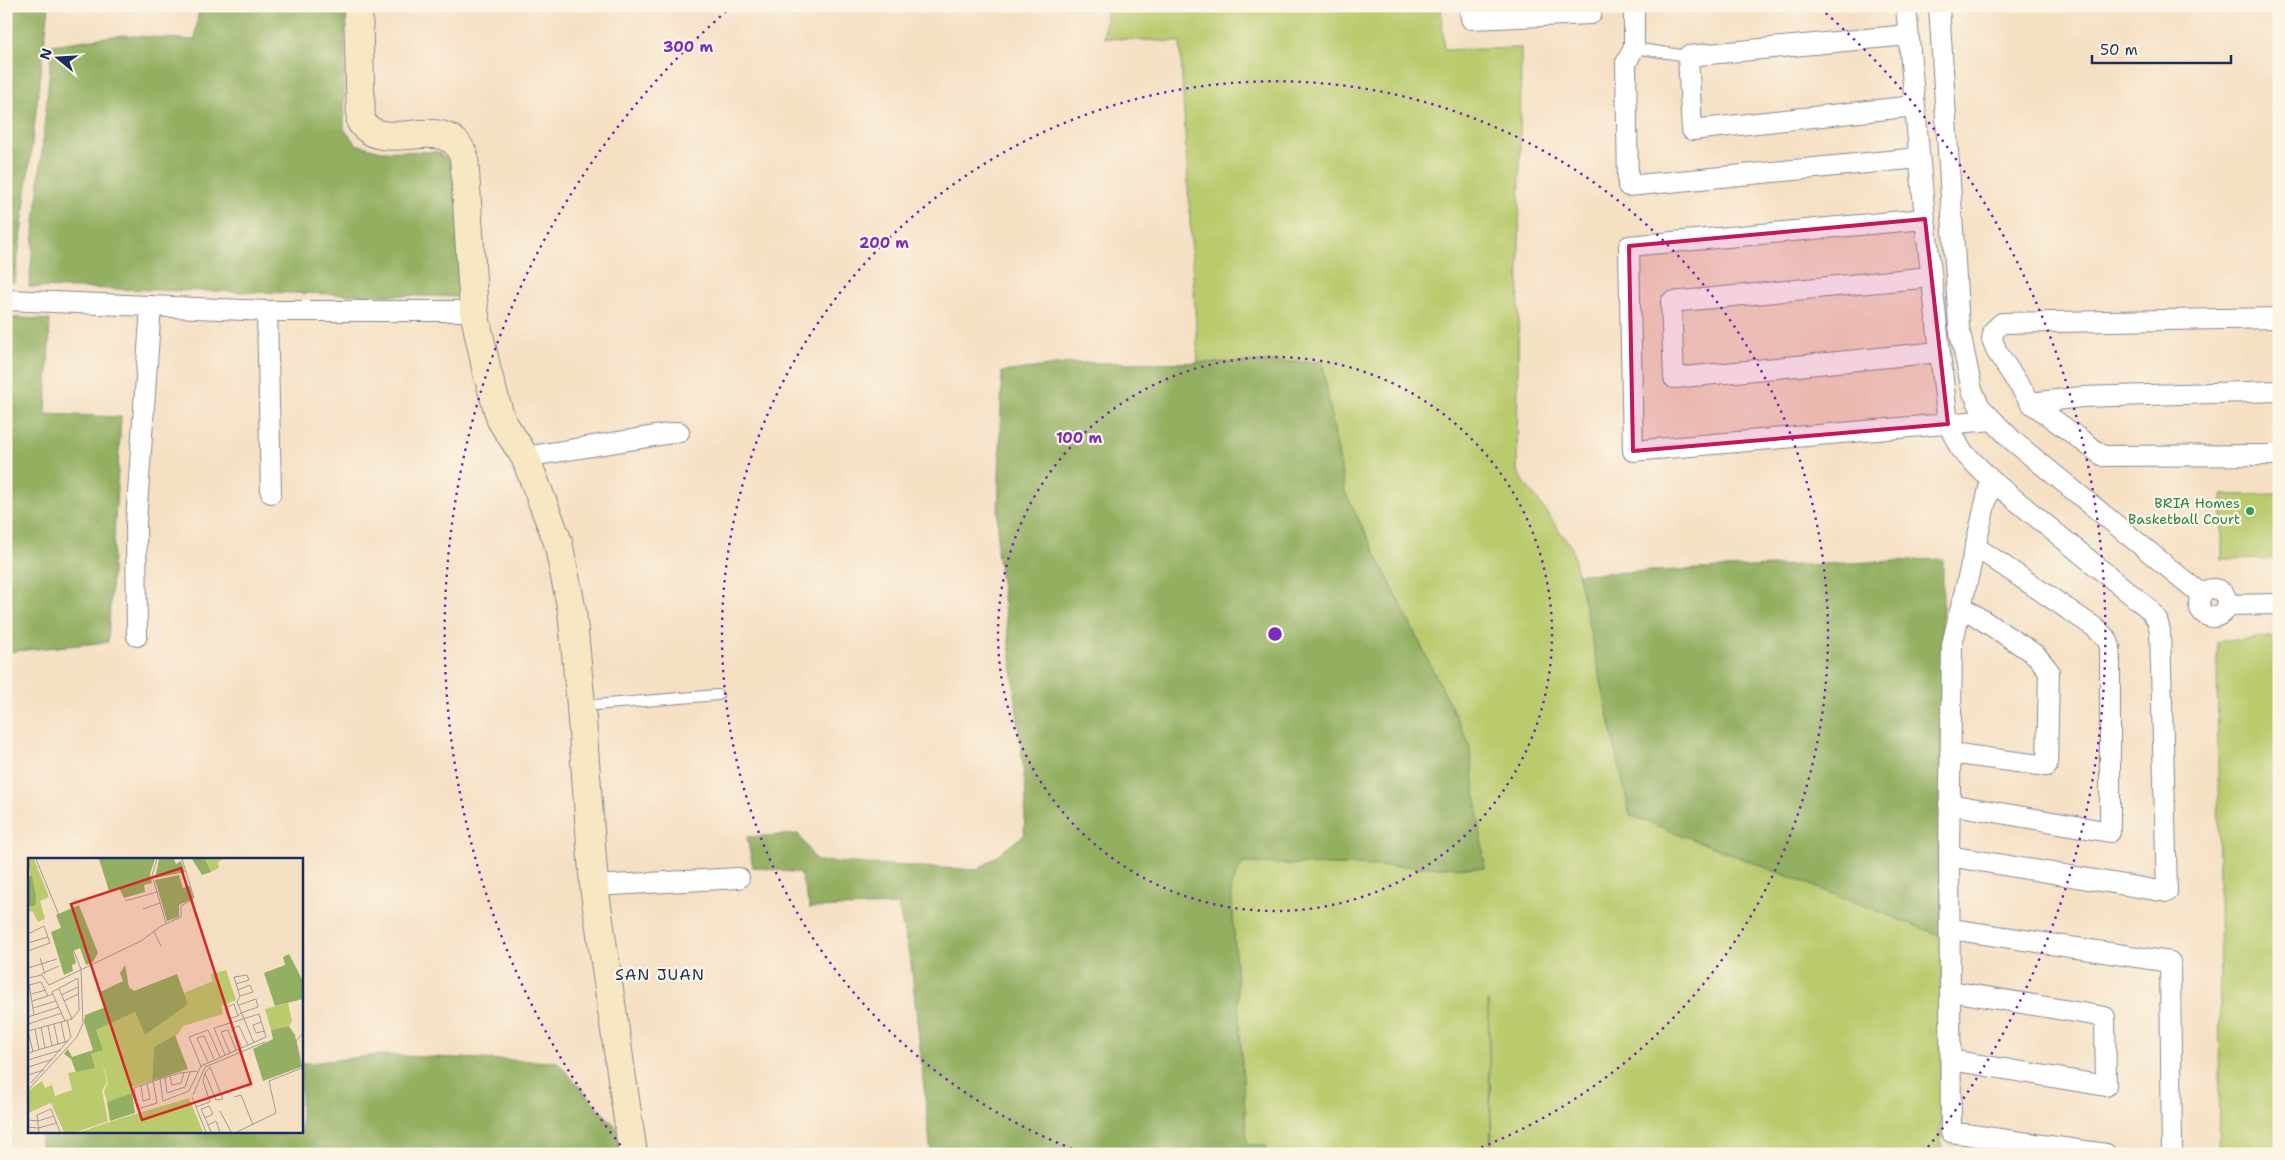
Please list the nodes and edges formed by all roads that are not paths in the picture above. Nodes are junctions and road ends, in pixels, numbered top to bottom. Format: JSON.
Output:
{"nodes":[{"id":1,"x":358,"y":6,"type":"edge"},
{"id":2,"x":1470,"y":6,"type":"edge"},
{"id":3,"x":1591,"y":6,"type":"edge"},
{"id":4,"x":1634,"y":6,"type":"edge"},
{"id":5,"x":1906,"y":6,"type":"edge"},
{"id":6,"x":1939,"y":6,"type":"edge"},
{"id":7,"x":1908,"y":35,"type":"junction"},
{"id":8,"x":1634,"y":48,"type":"junction"},
{"id":9,"x":1688,"y":56,"type":"junction"},
{"id":10,"x":1915,"y":106,"type":"junction"},
{"id":11,"x":1919,"y":158,"type":"junction"},
{"id":12,"x":1925,"y":219,"type":"junction"},
{"id":13,"x":1932,"y":277,"type":"junction"},
{"id":14,"x":6,"y":300,"type":"edge"},
{"id":15,"x":151,"y":306,"type":"junction"},
{"id":16,"x":267,"y":311,"type":"junction"},
{"id":17,"x":474,"y":311,"type":"junction"},
{"id":18,"x":2279,"y":318,"type":"edge"},
{"id":19,"x":1940,"y":352,"type":"junction"},
{"id":20,"x":2279,"y":391,"type":"edge"},
{"id":21,"x":2031,"y":403,"type":"junction"},
{"id":22,"x":1992,"y":420,"type":"junction"},
{"id":23,"x":1948,"y":424,"type":"junction"},
{"id":24,"x":679,"y":432,"type":"dead end"},
{"id":25,"x":2279,"y":455,"type":"edge"},
{"id":26,"x":524,"y":457,"type":"junction"},
{"id":27,"x":1991,"y":480,"type":"junction"},
{"id":28,"x":271,"y":493,"type":"dead end"},
{"id":29,"x":1976,"y":547,"type":"junction"},
{"id":30,"x":2279,"y":604,"type":"edge"},
{"id":31,"x":1961,"y":606,"type":"junction"},
{"id":32,"x":138,"y":636,"type":"dead end"},
{"id":33,"x":718,"y":695,"type":"dead end"},
{"id":34,"x":582,"y":706,"type":"junction"},
{"id":35,"x":1950,"y":753,"type":"junction"},
{"id":36,"x":1950,"y":804,"type":"junction"},
{"id":37,"x":1949,"y":856,"type":"junction"},
{"id":38,"x":739,"y":878,"type":"dead end"},
{"id":39,"x":594,"y":886,"type":"junction"},
{"id":40,"x":1950,"y":929,"type":"junction"},
{"id":41,"x":1951,"y":991,"type":"junction"},
{"id":42,"x":1951,"y":1060,"type":"junction"},
{"id":43,"x":633,"y":1154,"type":"edge"},
{"id":44,"x":2106,"y":1154,"type":"edge"},
{"id":45,"x":2172,"y":1154,"type":"edge"}],
"edges":[{"from":1,"to":17,"type":"street"},
{"from":2,"to":3,"type":"street"},
{"from":4,"to":8,"type":"street"},
{"from":5,"to":7,"type":"street"},
{"from":6,"to":22,"type":"street"},
{"from":7,"to":9,"type":"street"},
{"from":7,"to":10,"type":"street"},
{"from":8,"to":9,"type":"lane"},
{"from":8,"to":11,"type":"street"},
{"from":9,"to":10,"type":"street"},
{"from":10,"to":11,"type":"street"},
{"from":11,"to":12,"type":"street"},
{"from":12,"to":13,"type":"street"},
{"from":12,"to":23,"type":"street"},
{"from":13,"to":19,"type":"street"},
{"from":13,"to":19,"type":"street"},
{"from":14,"to":15,"type":"street"},
{"from":15,"to":16,"type":"street"},
{"from":15,"to":32,"type":"street"},
{"from":16,"to":17,"type":"street"},
{"from":16,"to":28,"type":"street"},
{"from":17,"to":26,"type":"street"},
{"from":18,"to":21,"type":"street"},
{"from":19,"to":23,"type":"street"},
{"from":20,"to":21,"type":"street"},
{"from":21,"to":25,"type":"street"},
{"from":22,"to":23,"type":"street"},
{"from":22,"to":30,"type":"street"},
{"from":23,"to":27,"type":"street"},
{"from":24,"to":26,"type":"street"},
{"from":26,"to":34,"type":"street"},
{"from":27,"to":29,"type":"street"},
{"from":27,"to":37,"type":"street"},
{"from":29,"to":31,"type":"street"},
{"from":29,"to":36,"type":"street"},
{"from":31,"to":35,"type":"street"},
{"from":31,"to":35,"type":"street"},
{"from":33,"to":34,"type":"lane"},
{"from":34,"to":39,"type":"street"},
{"from":35,"to":36,"type":"street"},
{"from":36,"to":37,"type":"street"},
{"from":37,"to":40,"type":"street"},
{"from":38,"to":39,"type":"street"},
{"from":39,"to":43,"type":"street"},
{"from":40,"to":41,"type":"street"},
{"from":40,"to":45,"type":"street"},
{"from":41,"to":42,"type":"street"},
{"from":41,"to":42,"type":"street"},
{"from":42,"to":44,"type":"street"}]}
